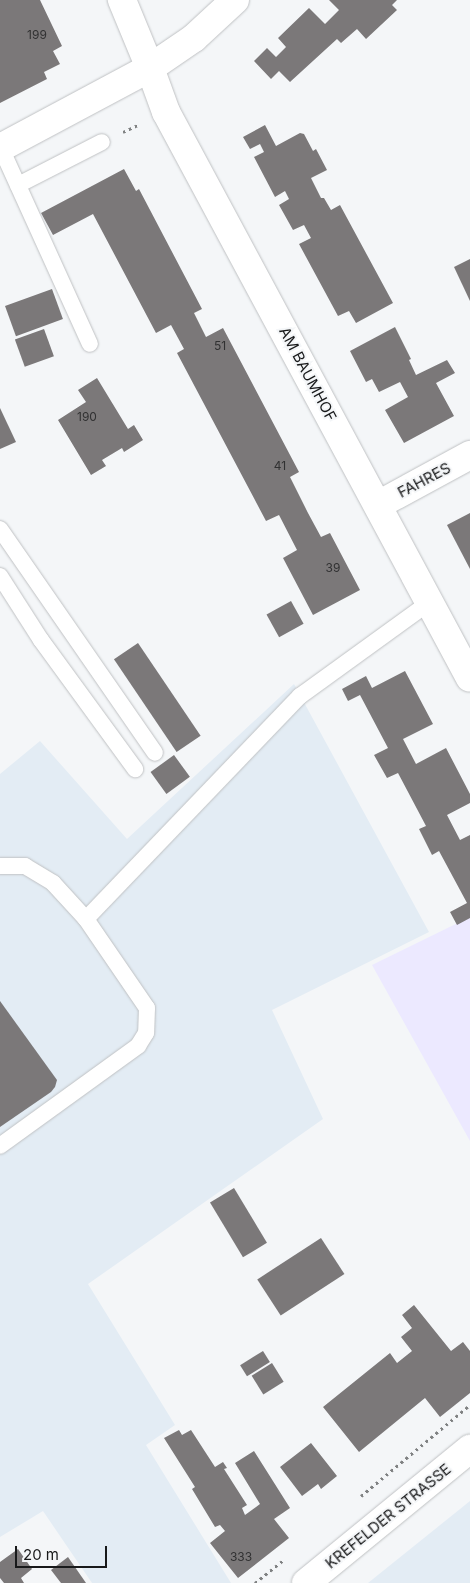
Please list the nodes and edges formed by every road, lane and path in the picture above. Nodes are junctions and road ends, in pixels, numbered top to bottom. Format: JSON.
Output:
{"nodes":[{"id":1,"x":122,"y":0,"type":"edge"},
{"id":2,"x":235,"y":0,"type":"edge"},
{"id":3,"x":150,"y":68,"type":"junction"},
{"id":4,"x":166,"y":112,"type":"junction"},
{"id":5,"x":102,"y":142,"type":"joint"},
{"id":6,"x":0,"y":148,"type":"edge"},
{"id":7,"x":18,"y":185,"type":"junction"},
{"id":8,"x":90,"y":344,"type":"dead end"},
{"id":9,"x":470,"y":455,"type":"edge"},
{"id":10,"x":378,"y":505,"type":"junction"},
{"id":11,"x":0,"y":529,"type":"edge"},
{"id":12,"x":0,"y":576,"type":"edge"},
{"id":13,"x":430,"y":602,"type":"junction"},
{"id":14,"x":470,"y":678,"type":"edge"},
{"id":15,"x":155,"y":753,"type":"dead end"},
{"id":16,"x":135,"y":769,"type":"dead end"},
{"id":17,"x":0,"y":866,"type":"edge"},
{"id":18,"x":86,"y":919,"type":"junction"},
{"id":19,"x":0,"y":1146,"type":"edge"},
{"id":20,"x":470,"y":1405,"type":"edge"},
{"id":21,"x":470,"y":1449,"type":"edge"},
{"id":22,"x":360,"y":1497,"type":"dead end"},
{"id":23,"x":293,"y":1552,"type":"dead end"},
{"id":24,"x":255,"y":1583,"type":"edge"},
{"id":25,"x":306,"y":1583,"type":"edge"}],
"edges":[{"from":1,"to":3,"type":"street","name":"AM BAUMHOF"},
{"from":2,"to":3,"type":"street"},
{"from":3,"to":4,"type":"street","name":"AM BAUMHOF"},
{"from":3,"to":6,"type":"street"},
{"from":4,"to":5,"type":"path"},
{"from":4,"to":10,"type":"street","name":"AM BAUMHOF"},
{"from":5,"to":7,"type":"lane"},
{"from":6,"to":7,"type":"lane"},
{"from":7,"to":8,"type":"lane"},
{"from":9,"to":10,"type":"street","name":"FAHRES"},
{"from":10,"to":13,"type":"street","name":"AM BAUMHOF"},
{"from":11,"to":15,"type":"lane"},
{"from":12,"to":16,"type":"lane"},
{"from":13,"to":14,"type":"street","name":"AM BAUMHOF"},
{"from":13,"to":18,"type":"lane"},
{"from":17,"to":18,"type":"lane"},
{"from":18,"to":19,"type":"lane"},
{"from":20,"to":22,"type":"path"},
{"from":21,"to":25,"type":"street","name":"KREFELDER STRASSE"},
{"from":23,"to":24,"type":"path"}]}
